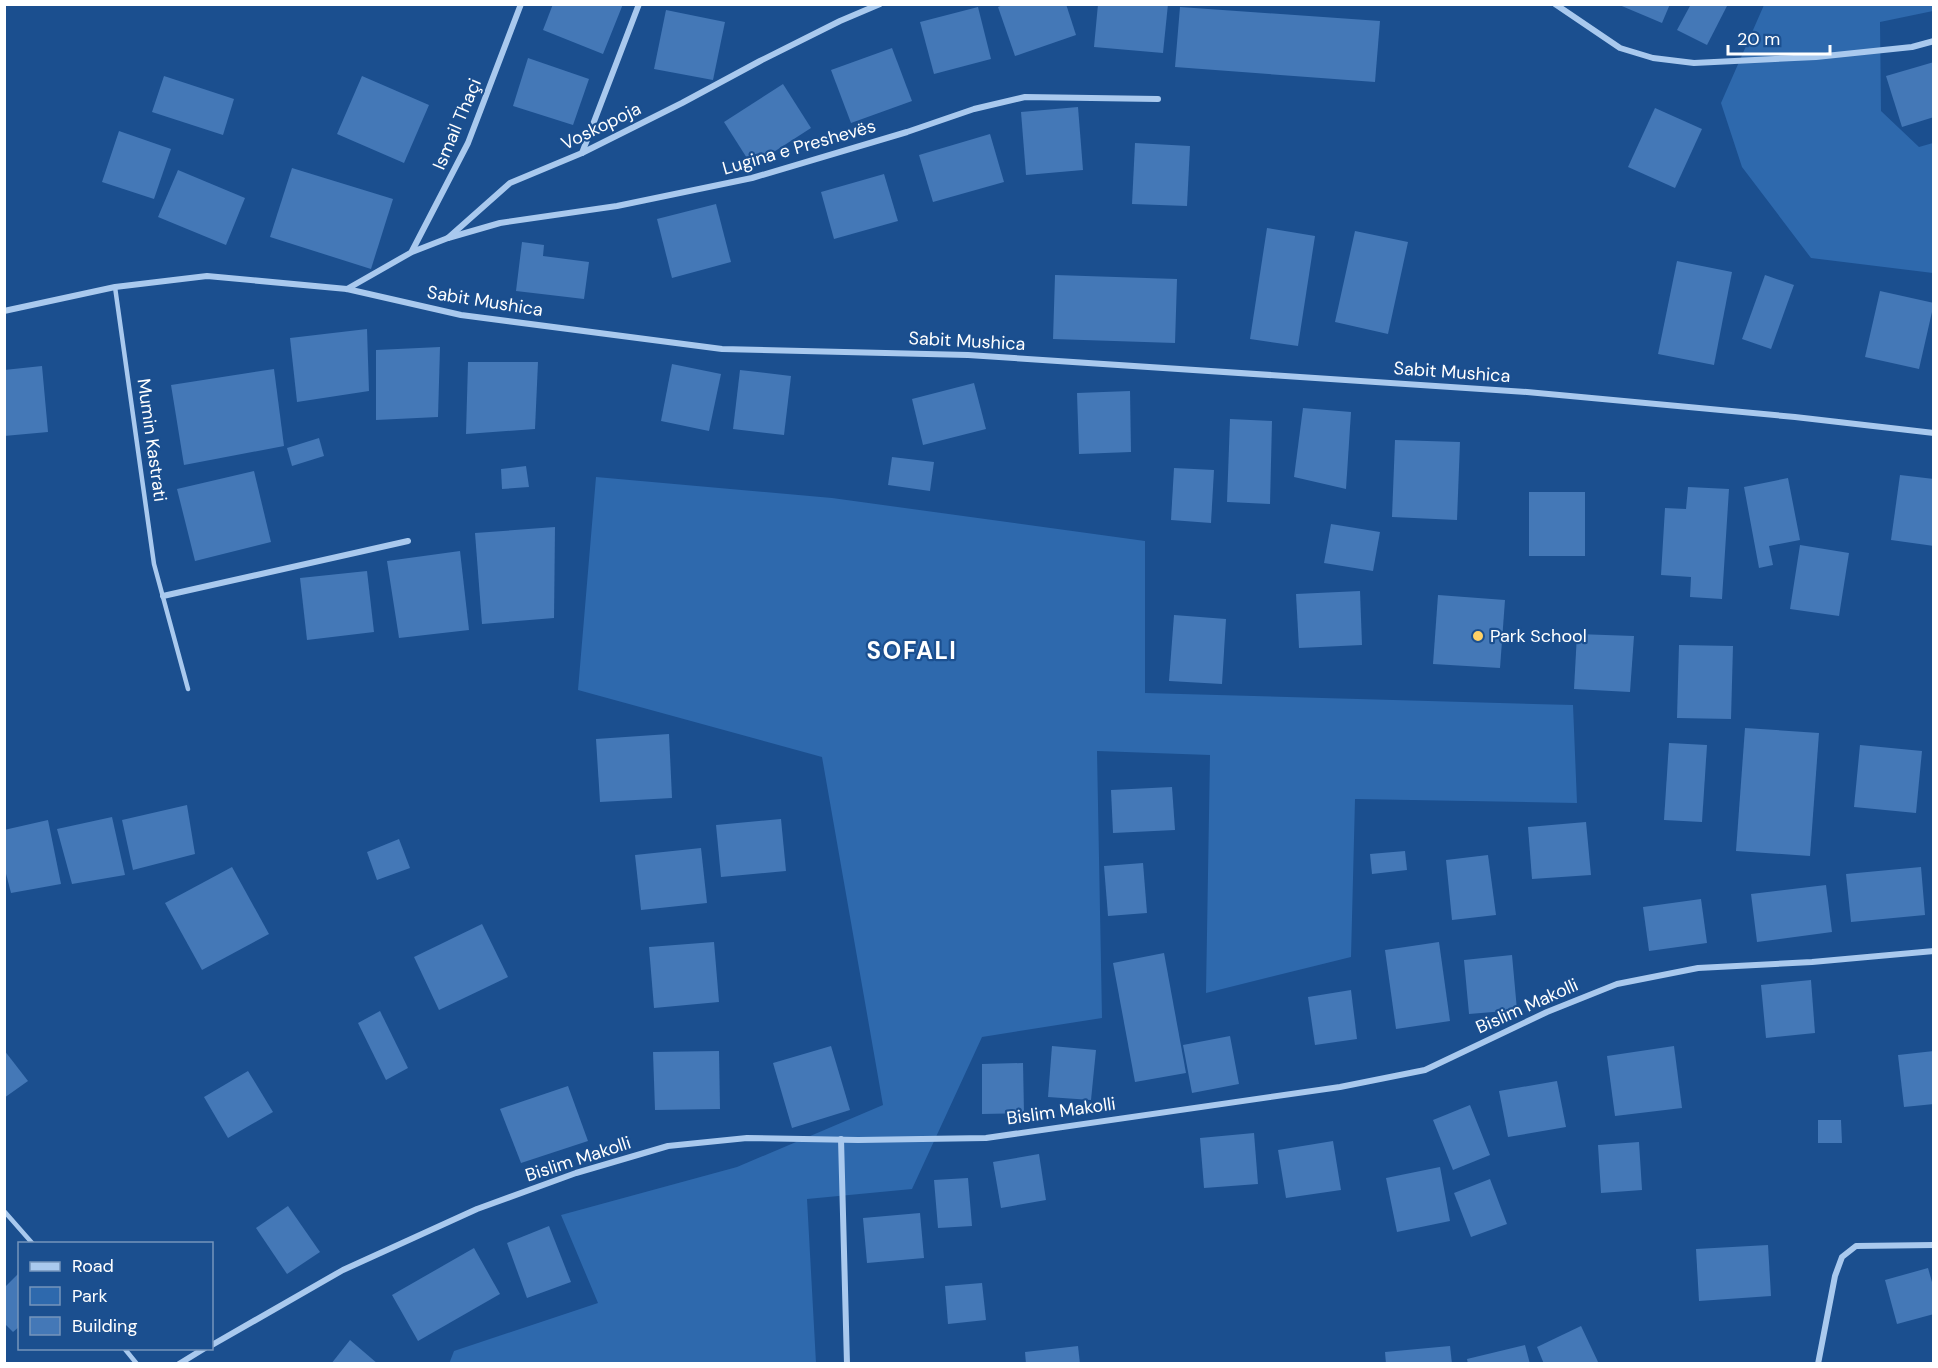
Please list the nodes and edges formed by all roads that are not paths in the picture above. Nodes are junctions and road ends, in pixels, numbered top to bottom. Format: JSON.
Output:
{"nodes":[{"id":1,"x":520,"y":4,"type":"edge"},
{"id":2,"x":639,"y":4,"type":"edge"},
{"id":3,"x":880,"y":4,"type":"edge"},
{"id":4,"x":1555,"y":4,"type":"edge"},
{"id":5,"x":1934,"y":41,"type":"edge"},
{"id":6,"x":1158,"y":99,"type":"dead end"},
{"id":7,"x":582,"y":153,"type":"junction"},
{"id":8,"x":448,"y":238,"type":"junction"},
{"id":9,"x":412,"y":252,"type":"junction"},
{"id":10,"x":115,"y":287,"type":"junction"},
{"id":11,"x":347,"y":289,"type":"junction"},
{"id":12,"x":4,"y":311,"type":"edge"},
{"id":13,"x":1934,"y":432,"type":"edge"},
{"id":14,"x":408,"y":541,"type":"dead end"},
{"id":15,"x":163,"y":596,"type":"junction"},
{"id":16,"x":188,"y":689,"type":"dead end"},
{"id":17,"x":1934,"y":951,"type":"edge"},
{"id":18,"x":841,"y":1139,"type":"junction"},
{"id":19,"x":4,"y":1211,"type":"edge"},
{"id":20,"x":31,"y":1242,"type":"edge"},
{"id":21,"x":1934,"y":1245,"type":"edge"},
{"id":22,"x":213,"y":1343,"type":"edge"},
{"id":23,"x":126,"y":1350,"type":"edge"},
{"id":24,"x":202,"y":1350,"type":"edge"},
{"id":25,"x":137,"y":1364,"type":"edge"},
{"id":26,"x":179,"y":1364,"type":"edge"},
{"id":27,"x":847,"y":1364,"type":"edge"},
{"id":28,"x":1818,"y":1364,"type":"edge"}],
"edges":[{"from":1,"to":9,"type":"street","name":"Ismail Thaçi"},
{"from":2,"to":7,"type":"street"},
{"from":3,"to":7,"type":"street","name":"Voskopoja"},
{"from":4,"to":5,"type":"street"},
{"from":6,"to":8,"type":"street","name":"Lugina e Preshevës"},
{"from":7,"to":8,"type":"street","name":"Voskopoja"},
{"from":8,"to":9,"type":"street","name":"Voskopoja"},
{"from":9,"to":11,"type":"street","name":"Voskopoja"},
{"from":10,"to":11,"type":"street","name":"Sabit Mushica"},
{"from":10,"to":12,"type":"street","name":"Sabit Mushica"},
{"from":10,"to":15,"type":"lane","name":"Mumin Kastrati"},
{"from":11,"to":13,"type":"street","name":"Sabit Mushica"},
{"from":14,"to":15,"type":"street"},
{"from":15,"to":16,"type":"lane","name":"Mumin Kastrati"},
{"from":17,"to":18,"type":"street","name":"Bislim Makolli"},
{"from":18,"to":22,"type":"street","name":"Bislim Makolli"},
{"from":18,"to":27,"type":"street"},
{"from":19,"to":20,"type":"lane"},
{"from":21,"to":28,"type":"street"},
{"from":23,"to":25,"type":"lane"},
{"from":24,"to":26,"type":"street"}]}
